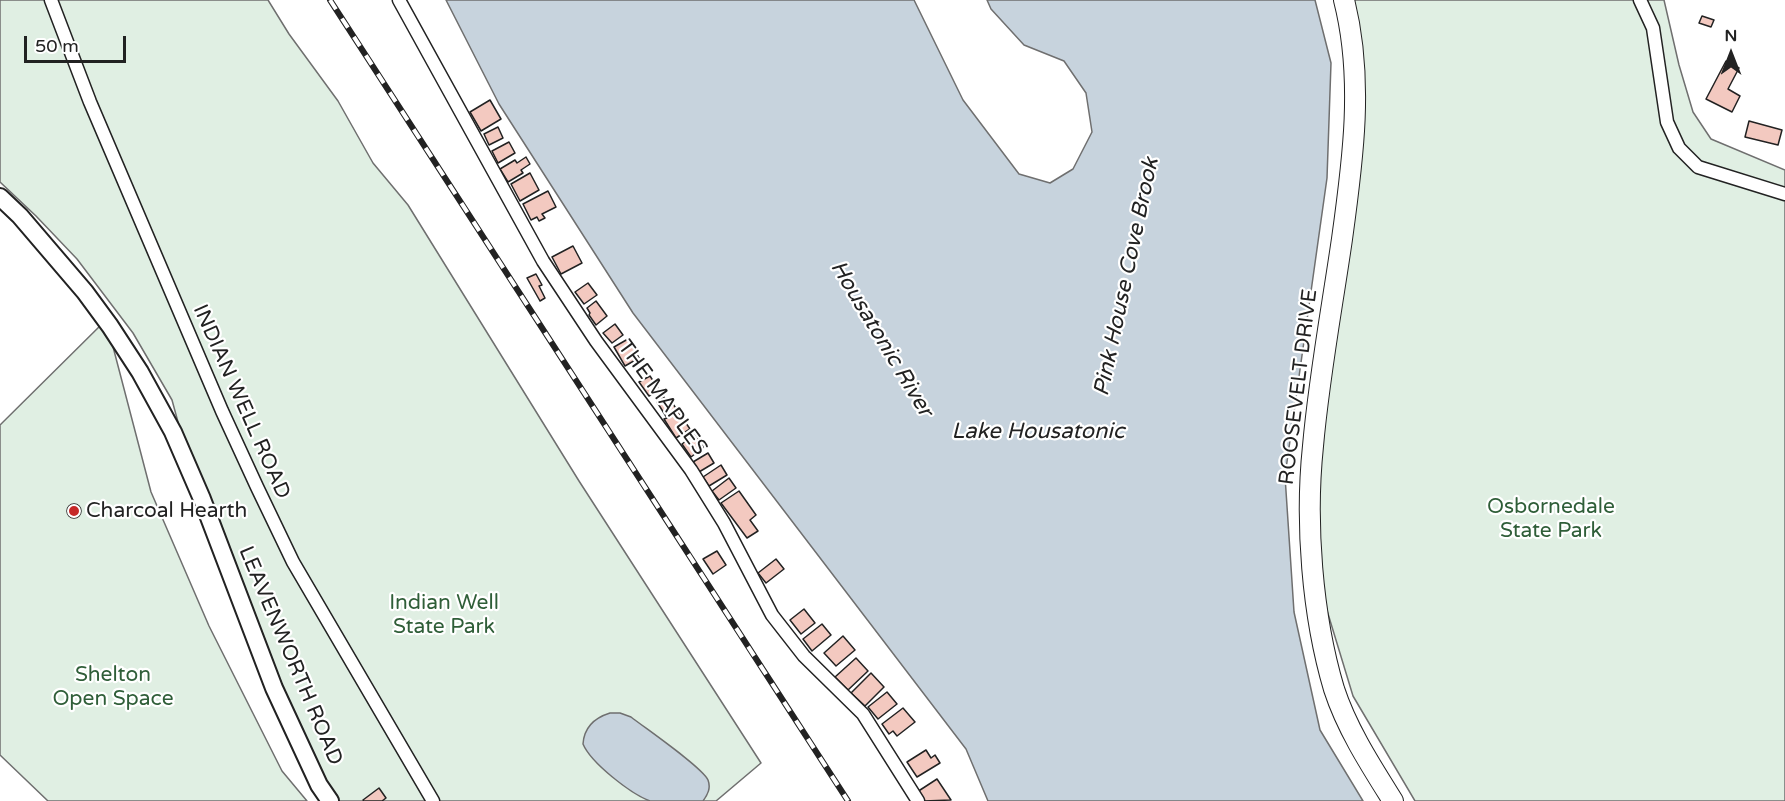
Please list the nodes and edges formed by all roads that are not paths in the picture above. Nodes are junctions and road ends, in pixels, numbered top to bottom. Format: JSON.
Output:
{"nodes":[{"id":1,"x":51,"y":0,"type":"edge"},
{"id":2,"x":399,"y":0,"type":"edge"},
{"id":3,"x":1344,"y":0,"type":"edge"},
{"id":4,"x":1640,"y":0,"type":"edge"},
{"id":5,"x":1785,"y":194,"type":"edge"},
{"id":6,"x":0,"y":197,"type":"edge"},
{"id":7,"x":330,"y":801,"type":"edge"},
{"id":8,"x":433,"y":801,"type":"edge"},
{"id":9,"x":918,"y":801,"type":"edge"},
{"id":10,"x":1393,"y":801,"type":"edge"}],
"edges":[{"from":1,"to":8,"type":"street","name":"INDIAN WELL ROAD"},
{"from":2,"to":9,"type":"street","name":"THE MAPLES"},
{"from":3,"to":10,"type":"main road","name":"ROOSEVELT DRIVE"},
{"from":4,"to":5,"type":"street"},
{"from":6,"to":7,"type":"main road","name":"LEAVENWORTH ROAD"}]}
